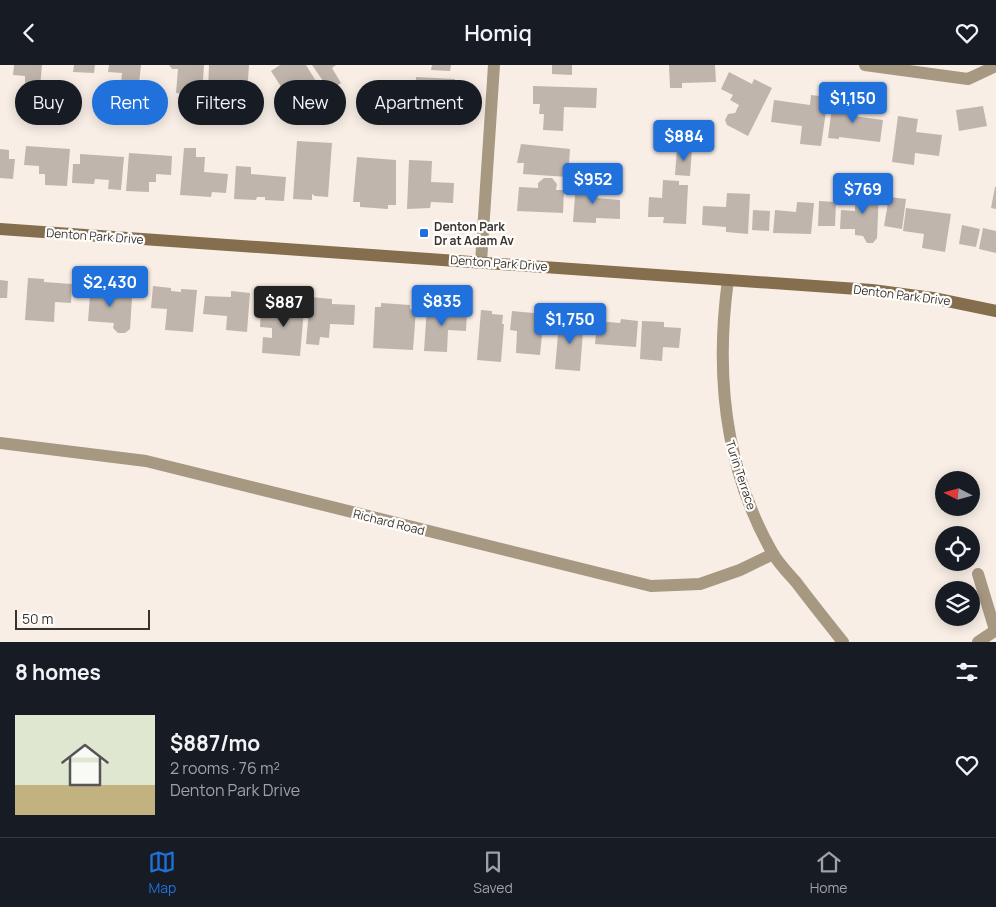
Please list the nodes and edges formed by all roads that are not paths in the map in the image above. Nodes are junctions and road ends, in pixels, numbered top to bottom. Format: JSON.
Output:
{"nodes":[{"id":1,"x":494,"y":65,"type":"edge"},
{"id":2,"x":865,"y":65,"type":"edge"},
{"id":3,"x":996,"y":66,"type":"edge"},
{"id":4,"x":0,"y":229,"type":"edge"},
{"id":5,"x":481,"y":262,"type":"junction"},
{"id":6,"x":728,"y":280,"type":"junction"},
{"id":7,"x":996,"y":311,"type":"edge"},
{"id":8,"x":0,"y":443,"type":"edge"},
{"id":9,"x":773,"y":554,"type":"junction"},
{"id":10,"x":978,"y":573,"type":"dead end"},
{"id":11,"x":996,"y":630,"type":"edge"},
{"id":12,"x":843,"y":642,"type":"edge"},
{"id":13,"x":978,"y":642,"type":"edge"}],
"edges":[{"from":1,"to":5,"type":"street"},
{"from":2,"to":3,"type":"street"},
{"from":4,"to":5,"type":"main road","name":"Denton Park Drive"},
{"from":5,"to":6,"type":"main road","name":"Denton Park Drive"},
{"from":6,"to":7,"type":"main road","name":"Denton Park Drive"},
{"from":6,"to":9,"type":"street","name":"Turin Terrace"},
{"from":8,"to":9,"type":"street","name":"Richard Road"},
{"from":9,"to":12,"type":"street","name":"Turin Terrace"},
{"from":10,"to":11,"type":"street"},
{"from":11,"to":13,"type":"street"}]}
